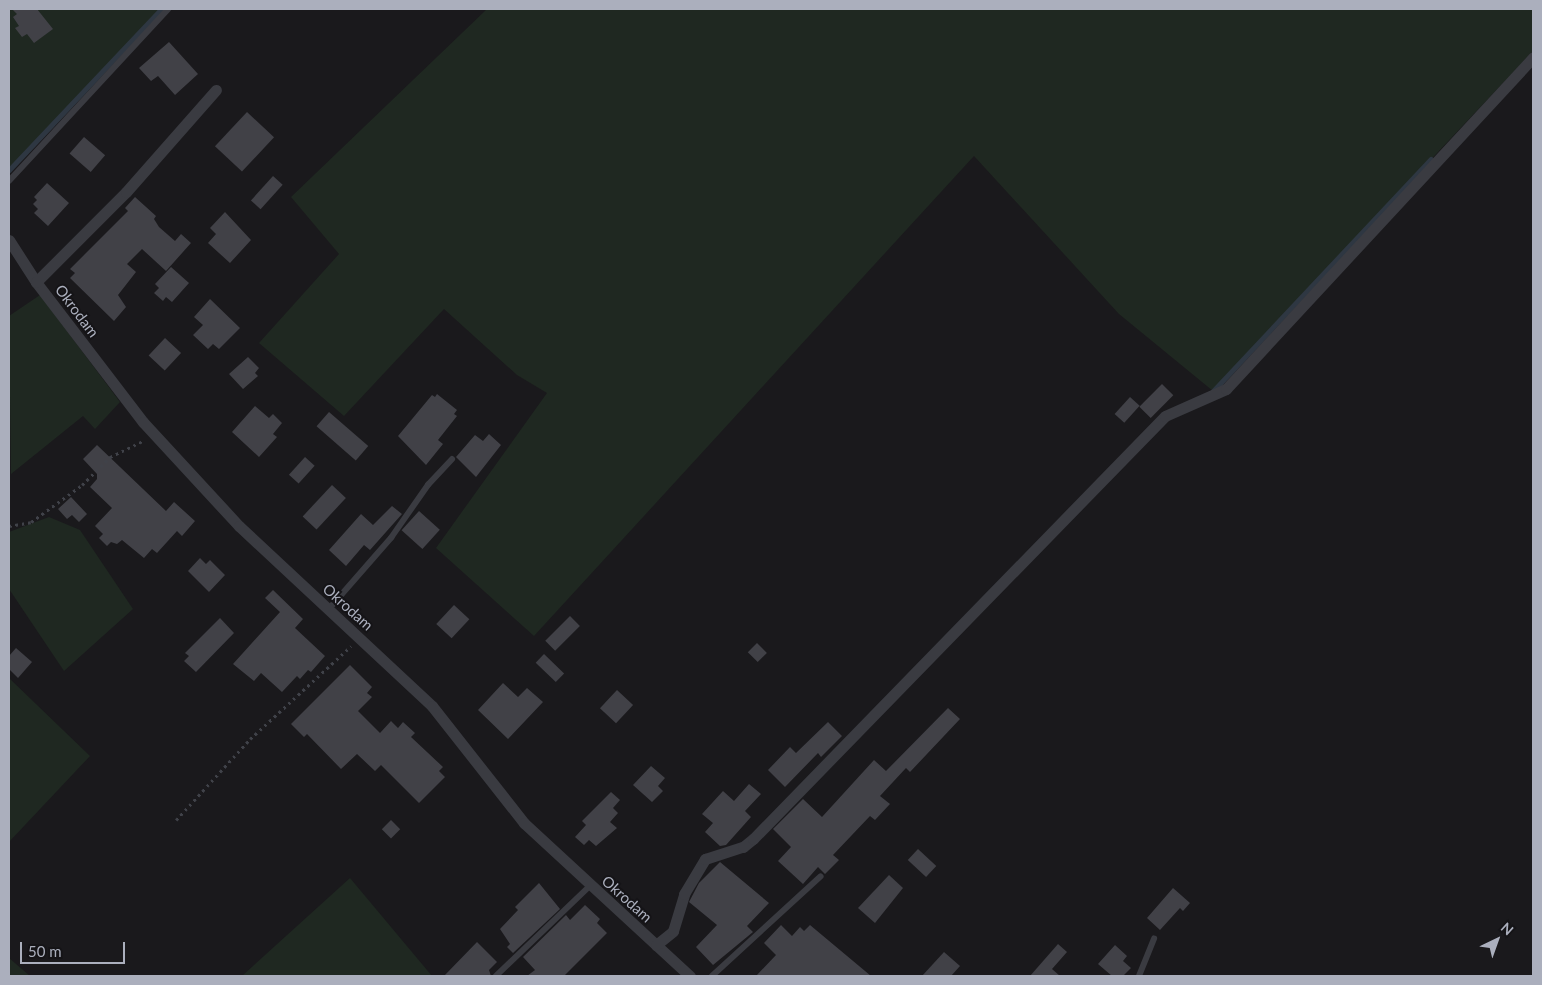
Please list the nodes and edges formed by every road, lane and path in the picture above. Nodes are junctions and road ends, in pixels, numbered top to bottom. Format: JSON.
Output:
{"nodes":[{"id":1,"x":168,"y":9,"type":"edge"},
{"id":2,"x":1533,"y":57,"type":"edge"},
{"id":3,"x":216,"y":90,"type":"dead end"},
{"id":4,"x":9,"y":181,"type":"edge"},
{"id":5,"x":9,"y":240,"type":"edge"},
{"id":6,"x":36,"y":282,"type":"junction"},
{"id":7,"x":156,"y":436,"type":"junction"},
{"id":8,"x":452,"y":459,"type":"dead end"},
{"id":9,"x":9,"y":526,"type":"edge"},
{"id":10,"x":328,"y":610,"type":"junction"},
{"id":11,"x":359,"y":638,"type":"junction"},
{"id":12,"x":176,"y":820,"type":"dead end"},
{"id":13,"x":820,"y":877,"type":"dead end"},
{"id":14,"x":590,"y":886,"type":"junction"},
{"id":15,"x":1154,"y":939,"type":"dead end"},
{"id":16,"x":656,"y":945,"type":"junction"},
{"id":17,"x":496,"y":976,"type":"edge"},
{"id":18,"x":690,"y":976,"type":"edge"},
{"id":19,"x":712,"y":976,"type":"edge"},
{"id":20,"x":1139,"y":976,"type":"edge"}],
"edges":[{"from":1,"to":4,"type":"lane"},
{"from":2,"to":16,"type":"street"},
{"from":3,"to":6,"type":"street"},
{"from":5,"to":6,"type":"street","name":"Okrodam"},
{"from":6,"to":7,"type":"street","name":"Okrodam"},
{"from":7,"to":9,"type":"path"},
{"from":7,"to":10,"type":"street","name":"Okrodam"},
{"from":8,"to":10,"type":"lane"},
{"from":10,"to":11,"type":"street","name":"Okrodam"},
{"from":11,"to":12,"type":"path"},
{"from":11,"to":14,"type":"street","name":"Okrodam"},
{"from":13,"to":19,"type":"lane"},
{"from":14,"to":16,"type":"street","name":"Okrodam"},
{"from":14,"to":17,"type":"lane"},
{"from":15,"to":20,"type":"lane"},
{"from":16,"to":18,"type":"street","name":"Okrodam"}]}
